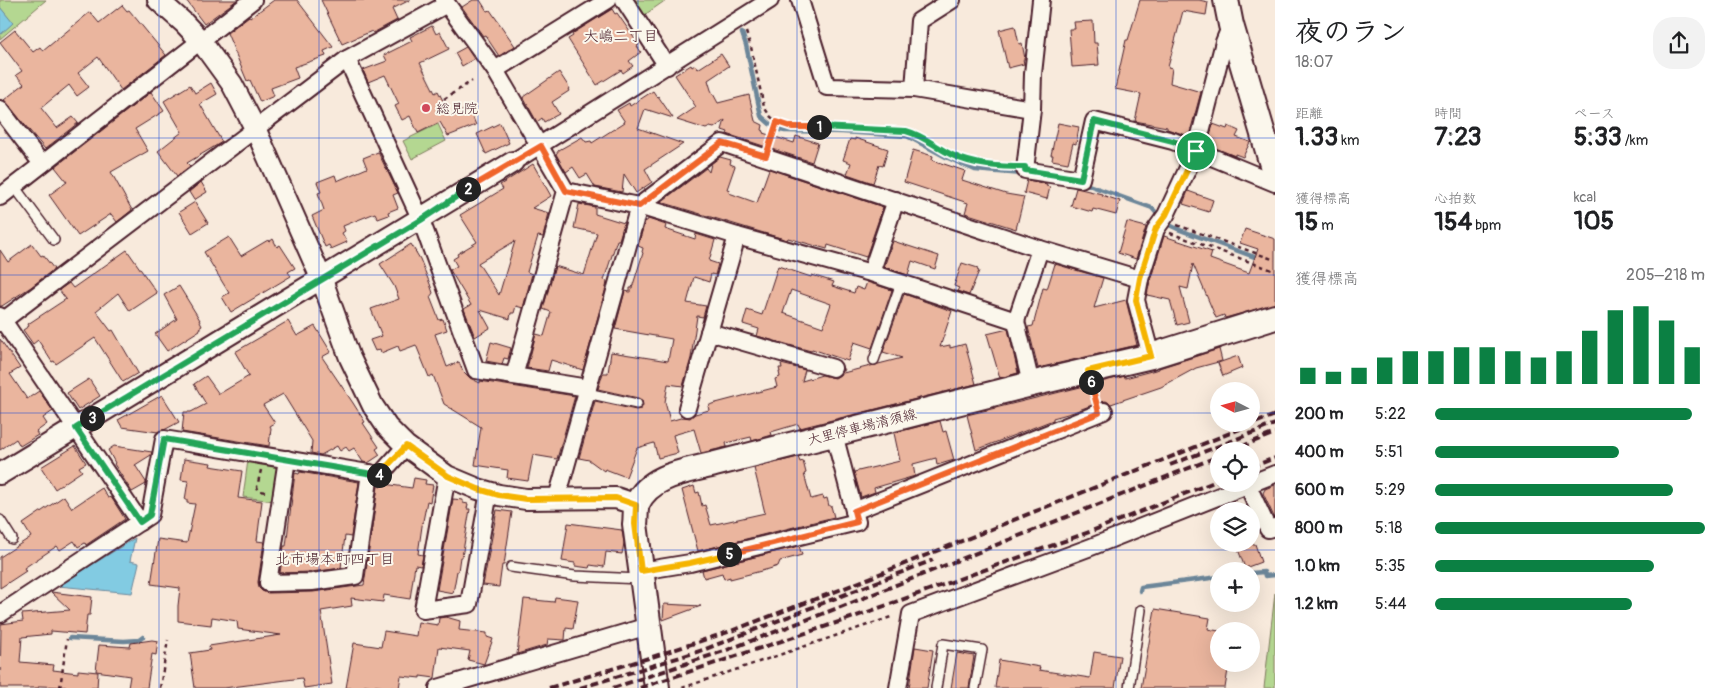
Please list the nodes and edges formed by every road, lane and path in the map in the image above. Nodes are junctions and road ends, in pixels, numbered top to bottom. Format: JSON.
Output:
{"nodes":[{"id":1,"x":158,"y":0,"type":"edge"},
{"id":2,"x":253,"y":0,"type":"edge"},
{"id":3,"x":608,"y":0,"type":"edge"},
{"id":4,"x":624,"y":0,"type":"edge"},
{"id":5,"x":770,"y":0,"type":"edge"},
{"id":6,"x":800,"y":0,"type":"edge"},
{"id":7,"x":952,"y":0,"type":"edge"},
{"id":8,"x":1041,"y":0,"type":"edge"},
{"id":9,"x":1226,"y":0,"type":"edge"},
{"id":10,"x":450,"y":2,"type":"edge"},
{"id":11,"x":741,"y":18,"type":"junction"},
{"id":12,"x":1231,"y":24,"type":"junction"},
{"id":13,"x":200,"y":40,"type":"junction"},
{"id":14,"x":347,"y":59,"type":"junction"},
{"id":15,"x":667,"y":66,"type":"junction"},
{"id":16,"x":495,"y":70,"type":"junction"},
{"id":17,"x":472,"y":81,"type":"dead end"},
{"id":18,"x":914,"y":90,"type":"junction"},
{"id":19,"x":444,"y":99,"type":"dead end"},
{"id":20,"x":0,"y":109,"type":"edge"},
{"id":21,"x":1032,"y":109,"type":"junction"},
{"id":22,"x":777,"y":122,"type":"junction"},
{"id":23,"x":255,"y":128,"type":"junction"},
{"id":24,"x":541,"y":146,"type":"junction"},
{"id":25,"x":1196,"y":151,"type":"junction"},
{"id":26,"x":766,"y":156,"type":"junction"},
{"id":27,"x":513,"y":162,"type":"joint"},
{"id":28,"x":42,"y":164,"type":"junction"},
{"id":29,"x":1025,"y":167,"type":"junction"},
{"id":30,"x":1275,"y":175,"type":"edge"},
{"id":31,"x":1275,"y":183,"type":"edge"},
{"id":32,"x":14,"y":186,"type":"junction"},
{"id":33,"x":566,"y":191,"type":"junction"},
{"id":34,"x":0,"y":196,"type":"edge"},
{"id":35,"x":896,"y":200,"type":"junction"},
{"id":36,"x":639,"y":206,"type":"junction"},
{"id":37,"x":421,"y":220,"type":"junction"},
{"id":38,"x":1161,"y":222,"type":"junction"},
{"id":39,"x":737,"y":236,"type":"junction"},
{"id":40,"x":54,"y":240,"type":"dead end"},
{"id":41,"x":1040,"y":248,"type":"junction"},
{"id":42,"x":1275,"y":260,"type":"edge"},
{"id":43,"x":1275,"y":271,"type":"edge"},
{"id":44,"x":871,"y":273,"type":"junction"},
{"id":45,"x":1140,"y":278,"type":"junction"},
{"id":46,"x":322,"y":280,"type":"junction"},
{"id":47,"x":901,"y":283,"type":"junction"},
{"id":48,"x":1275,"y":317,"type":"edge"},
{"id":49,"x":1,"y":320,"type":"edge"},
{"id":50,"x":1016,"y":321,"type":"junction"},
{"id":51,"x":709,"y":332,"type":"junction"},
{"id":52,"x":1151,"y":356,"type":"junction"},
{"id":53,"x":874,"y":360,"type":"dead end"},
{"id":54,"x":832,"y":368,"type":"dead end"},
{"id":55,"x":1088,"y":371,"type":"junction"},
{"id":56,"x":514,"y":376,"type":"junction"},
{"id":57,"x":1031,"y":384,"type":"junction"},
{"id":58,"x":587,"y":391,"type":"junction"},
{"id":59,"x":637,"y":404,"type":"dead end"},
{"id":60,"x":687,"y":408,"type":"dead end"},
{"id":61,"x":1102,"y":412,"type":"joint"},
{"id":62,"x":76,"y":428,"type":"junction"},
{"id":63,"x":834,"y":434,"type":"junction"},
{"id":64,"x":406,"y":446,"type":"junction"},
{"id":65,"x":264,"y":456,"type":"junction"},
{"id":66,"x":287,"y":459,"type":"junction"},
{"id":67,"x":370,"y":473,"type":"junction"},
{"id":68,"x":0,"y":474,"type":"edge"},
{"id":69,"x":1275,"y":474,"type":"edge"},
{"id":70,"x":448,"y":476,"type":"junction"},
{"id":71,"x":1260,"y":481,"type":"edge"},
{"id":72,"x":489,"y":492,"type":"junction"},
{"id":73,"x":1233,"y":492,"type":"edge"},
{"id":74,"x":1251,"y":492,"type":"edge"},
{"id":75,"x":282,"y":494,"type":"junction"},
{"id":76,"x":557,"y":498,"type":"junction"},
{"id":77,"x":636,"y":505,"type":"junction"},
{"id":78,"x":854,"y":511,"type":"junction"},
{"id":79,"x":0,"y":520,"type":"edge"},
{"id":80,"x":140,"y":522,"type":"junction"},
{"id":81,"x":1275,"y":527,"type":"edge"},
{"id":82,"x":12,"y":539,"type":"dead end"},
{"id":83,"x":511,"y":567,"type":"dead end"},
{"id":84,"x":641,"y":575,"type":"junction"},
{"id":85,"x":1142,"y":610,"type":"dead end"},
{"id":86,"x":0,"y":614,"type":"edge"},
{"id":87,"x":910,"y":614,"type":"junction"},
{"id":88,"x":648,"y":626,"type":"junction"},
{"id":89,"x":67,"y":639,"type":"dead end"},
{"id":90,"x":168,"y":640,"type":"dead end"},
{"id":91,"x":60,"y":688,"type":"edge"},
{"id":92,"x":160,"y":688,"type":"edge"},
{"id":93,"x":438,"y":688,"type":"edge"},
{"id":94,"x":656,"y":688,"type":"edge"},
{"id":95,"x":682,"y":688,"type":"edge"},
{"id":96,"x":898,"y":688,"type":"edge"},
{"id":97,"x":936,"y":688,"type":"edge"},
{"id":98,"x":975,"y":688,"type":"edge"},
{"id":99,"x":1129,"y":688,"type":"edge"}],
"edges":[{"from":1,"to":13,"type":"street"},
{"from":2,"to":13,"type":"street"},
{"from":3,"to":16,"type":"street"},
{"from":4,"to":15,"type":"street"},
{"from":5,"to":11,"type":"street"},
{"from":6,"to":18,"type":"street"},
{"from":7,"to":18,"type":"street"},
{"from":8,"to":21,"type":"street"},
{"from":9,"to":12,"type":"main road"},
{"from":10,"to":14,"type":"street"},
{"from":10,"to":16,"type":"street"},
{"from":11,"to":15,"type":"street"},
{"from":11,"to":22,"type":"path"},
{"from":12,"to":25,"type":"street"},
{"from":12,"to":30,"type":"main road"},
{"from":13,"to":23,"type":"street"},
{"from":13,"to":28,"type":"street"},
{"from":14,"to":23,"type":"street"},
{"from":14,"to":37,"type":"street"},
{"from":15,"to":24,"type":"street"},
{"from":16,"to":24,"type":"street"},
{"from":17,"to":19,"type":"path"},
{"from":18,"to":21,"type":"street"},
{"from":20,"to":28,"type":"street"},
{"from":21,"to":29,"type":"street"},
{"from":22,"to":26,"type":"path"},
{"from":22,"to":29,"type":"path"},
{"from":23,"to":46,"type":"street"},
{"from":23,"to":49,"type":"street"},
{"from":24,"to":27,"type":"street"},
{"from":24,"to":33,"type":"street"},
{"from":25,"to":29,"type":"street"},
{"from":25,"to":31,"type":"street"},
{"from":25,"to":38,"type":"street"},
{"from":26,"to":35,"type":"street"},
{"from":26,"to":36,"type":"street"},
{"from":27,"to":37,"type":"street"},
{"from":28,"to":32,"type":"street"},
{"from":32,"to":34,"type":"street"},
{"from":32,"to":40,"type":"lane"},
{"from":33,"to":36,"type":"street"},
{"from":33,"to":56,"type":"street"},
{"from":35,"to":41,"type":"street"},
{"from":35,"to":44,"type":"street"},
{"from":36,"to":39,"type":"street"},
{"from":36,"to":58,"type":"street"},
{"from":37,"to":46,"type":"street"},
{"from":37,"to":56,"type":"street"},
{"from":38,"to":42,"type":"path"},
{"from":38,"to":43,"type":"path"},
{"from":38,"to":45,"type":"street"},
{"from":39,"to":44,"type":"street"},
{"from":39,"to":51,"type":"street"},
{"from":41,"to":45,"type":"street"},
{"from":41,"to":50,"type":"street"},
{"from":44,"to":47,"type":"street"},
{"from":45,"to":52,"type":"street"},
{"from":46,"to":62,"type":"street"},
{"from":46,"to":64,"type":"street"},
{"from":47,"to":50,"type":"street"},
{"from":47,"to":53,"type":"lane"},
{"from":48,"to":52,"type":"main road","name":"大里停車場清須線"},
{"from":49,"to":62,"type":"street"},
{"from":50,"to":57,"type":"street"},
{"from":51,"to":54,"type":"street"},
{"from":51,"to":60,"type":"street"},
{"from":52,"to":55,"type":"main road","name":"大里停車場清須線"},
{"from":55,"to":57,"type":"main road","name":"大里停車場清須線"},
{"from":55,"to":61,"type":"path"},
{"from":56,"to":58,"type":"street"},
{"from":57,"to":63,"type":"main road","name":"大里停車場清須線"},
{"from":58,"to":59,"type":"lane"},
{"from":58,"to":76,"type":"street"},
{"from":61,"to":78,"type":"street"},
{"from":62,"to":68,"type":"street"},
{"from":62,"to":80,"type":"street"},
{"from":63,"to":77,"type":"main road","name":"大里停車場清須線"},
{"from":63,"to":78,"type":"street"},
{"from":64,"to":67,"type":"street"},
{"from":64,"to":70,"type":"street"},
{"from":65,"to":66,"type":"street"},
{"from":65,"to":75,"type":"path"},
{"from":65,"to":80,"type":"street"},
{"from":66,"to":67,"type":"street"},
{"from":66,"to":75,"type":"street"},
{"from":67,"to":75,"type":"street"},
{"from":69,"to":71,"type":"street"},
{"from":70,"to":72,"type":"street"},
{"from":70,"to":72,"type":"street"},
{"from":72,"to":76,"type":"street"},
{"from":73,"to":87,"type":"street"},
{"from":74,"to":81,"type":"street"},
{"from":76,"to":77,"type":"street"},
{"from":77,"to":84,"type":"main road"},
{"from":78,"to":84,"type":"street"},
{"from":79,"to":82,"type":"lane"},
{"from":80,"to":86,"type":"street"},
{"from":83,"to":84,"type":"lane"},
{"from":84,"to":88,"type":"main road"},
{"from":85,"to":99,"type":"lane"},
{"from":87,"to":95,"type":"path"},
{"from":87,"to":96,"type":"street"},
{"from":88,"to":93,"type":"street"},
{"from":88,"to":94,"type":"main road"},
{"from":89,"to":91,"type":"path"},
{"from":90,"to":92,"type":"path"},
{"from":97,"to":98,"type":"lane"}]}
